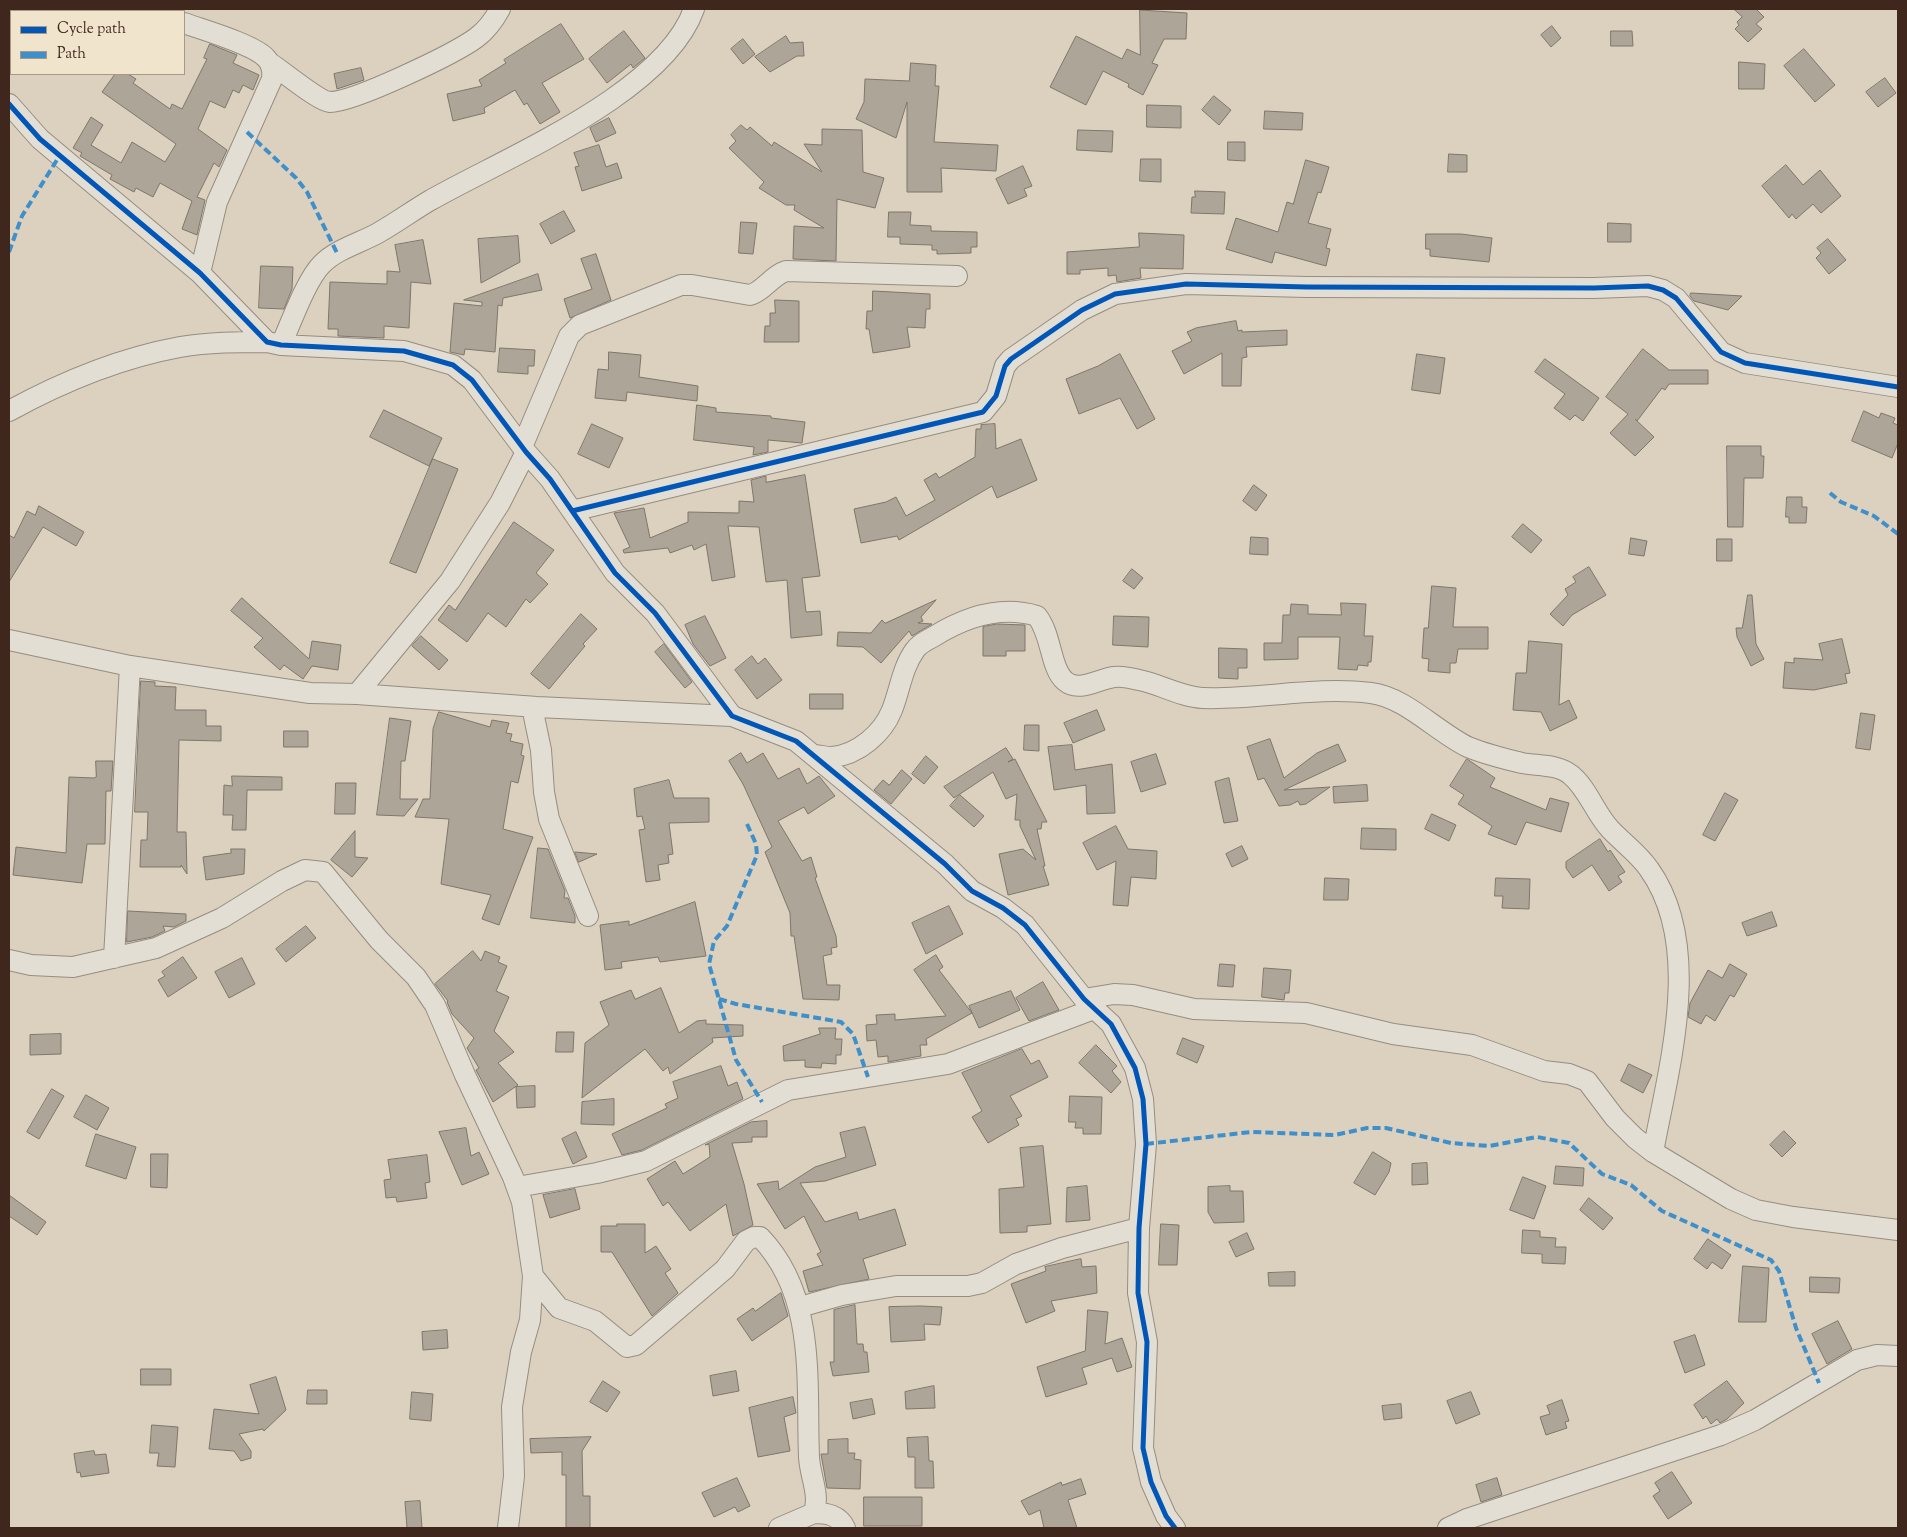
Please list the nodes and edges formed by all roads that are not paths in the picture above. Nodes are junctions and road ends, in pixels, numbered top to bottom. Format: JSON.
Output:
{"nodes":[{"id":1,"x":500,"y":9,"type":"edge"},
{"id":2,"x":694,"y":9,"type":"edge"},
{"id":3,"x":185,"y":23,"type":"edge"},
{"id":4,"x":270,"y":63,"type":"junction"},
{"id":5,"x":9,"y":104,"type":"edge"},
{"id":6,"x":200,"y":273,"type":"junction"},
{"id":7,"x":957,"y":276,"type":"dead end"},
{"id":8,"x":274,"y":343,"type":"junction"},
{"id":9,"x":1898,"y":387,"type":"edge"},
{"id":10,"x":9,"y":411,"type":"edge"},
{"id":11,"x":524,"y":449,"type":"junction"},
{"id":12,"x":572,"y":511,"type":"junction"},
{"id":13,"x":9,"y":640,"type":"edge"},
{"id":14,"x":130,"y":666,"type":"junction"},
{"id":15,"x":357,"y":694,"type":"junction"},
{"id":16,"x":532,"y":706,"type":"junction"},
{"id":17,"x":732,"y":716,"type":"junction"},
{"id":18,"x":813,"y":755,"type":"junction"},
{"id":19,"x":588,"y":916,"type":"dead end"},
{"id":20,"x":114,"y":958,"type":"junction"},
{"id":21,"x":9,"y":960,"type":"edge"},
{"id":22,"x":1089,"y":1004,"type":"junction"},
{"id":23,"x":1653,"y":1152,"type":"junction"},
{"id":24,"x":517,"y":1187,"type":"junction"},
{"id":25,"x":1139,"y":1228,"type":"junction"},
{"id":26,"x":1898,"y":1230,"type":"edge"},
{"id":27,"x":534,"y":1276,"type":"junction"},
{"id":28,"x":800,"y":1307,"type":"junction"},
{"id":29,"x":1898,"y":1356,"type":"edge"},
{"id":30,"x":814,"y":1513,"type":"junction"},
{"id":31,"x":508,"y":1528,"type":"edge"},
{"id":32,"x":779,"y":1528,"type":"edge"},
{"id":33,"x":845,"y":1528,"type":"edge"},
{"id":34,"x":1175,"y":1528,"type":"edge"},
{"id":35,"x":1448,"y":1528,"type":"edge"}],
"edges":[{"from":1,"to":4,"type":"street"},
{"from":2,"to":8,"type":"street"},
{"from":3,"to":4,"type":"street"},
{"from":4,"to":6,"type":"street"},
{"from":5,"to":6,"type":"street"},
{"from":6,"to":8,"type":"street"},
{"from":7,"to":11,"type":"street"},
{"from":8,"to":10,"type":"street"},
{"from":8,"to":11,"type":"street"},
{"from":9,"to":12,"type":"street"},
{"from":11,"to":12,"type":"street"},
{"from":11,"to":15,"type":"street"},
{"from":12,"to":17,"type":"street"},
{"from":13,"to":14,"type":"street"},
{"from":14,"to":15,"type":"street"},
{"from":14,"to":20,"type":"street"},
{"from":15,"to":16,"type":"street"},
{"from":16,"to":17,"type":"street"},
{"from":16,"to":19,"type":"street"},
{"from":17,"to":18,"type":"street"},
{"from":18,"to":22,"type":"street"},
{"from":18,"to":23,"type":"street"},
{"from":20,"to":21,"type":"street"},
{"from":20,"to":24,"type":"street"},
{"from":22,"to":23,"type":"street"},
{"from":22,"to":24,"type":"street"},
{"from":22,"to":25,"type":"street"},
{"from":23,"to":26,"type":"street"},
{"from":24,"to":27,"type":"street"},
{"from":25,"to":28,"type":"street"},
{"from":25,"to":34,"type":"street"},
{"from":27,"to":28,"type":"street"},
{"from":27,"to":31,"type":"street"},
{"from":28,"to":30,"type":"street"},
{"from":29,"to":35,"type":"street"},
{"from":30,"to":32,"type":"street"},
{"from":30,"to":33,"type":"street"}]}
